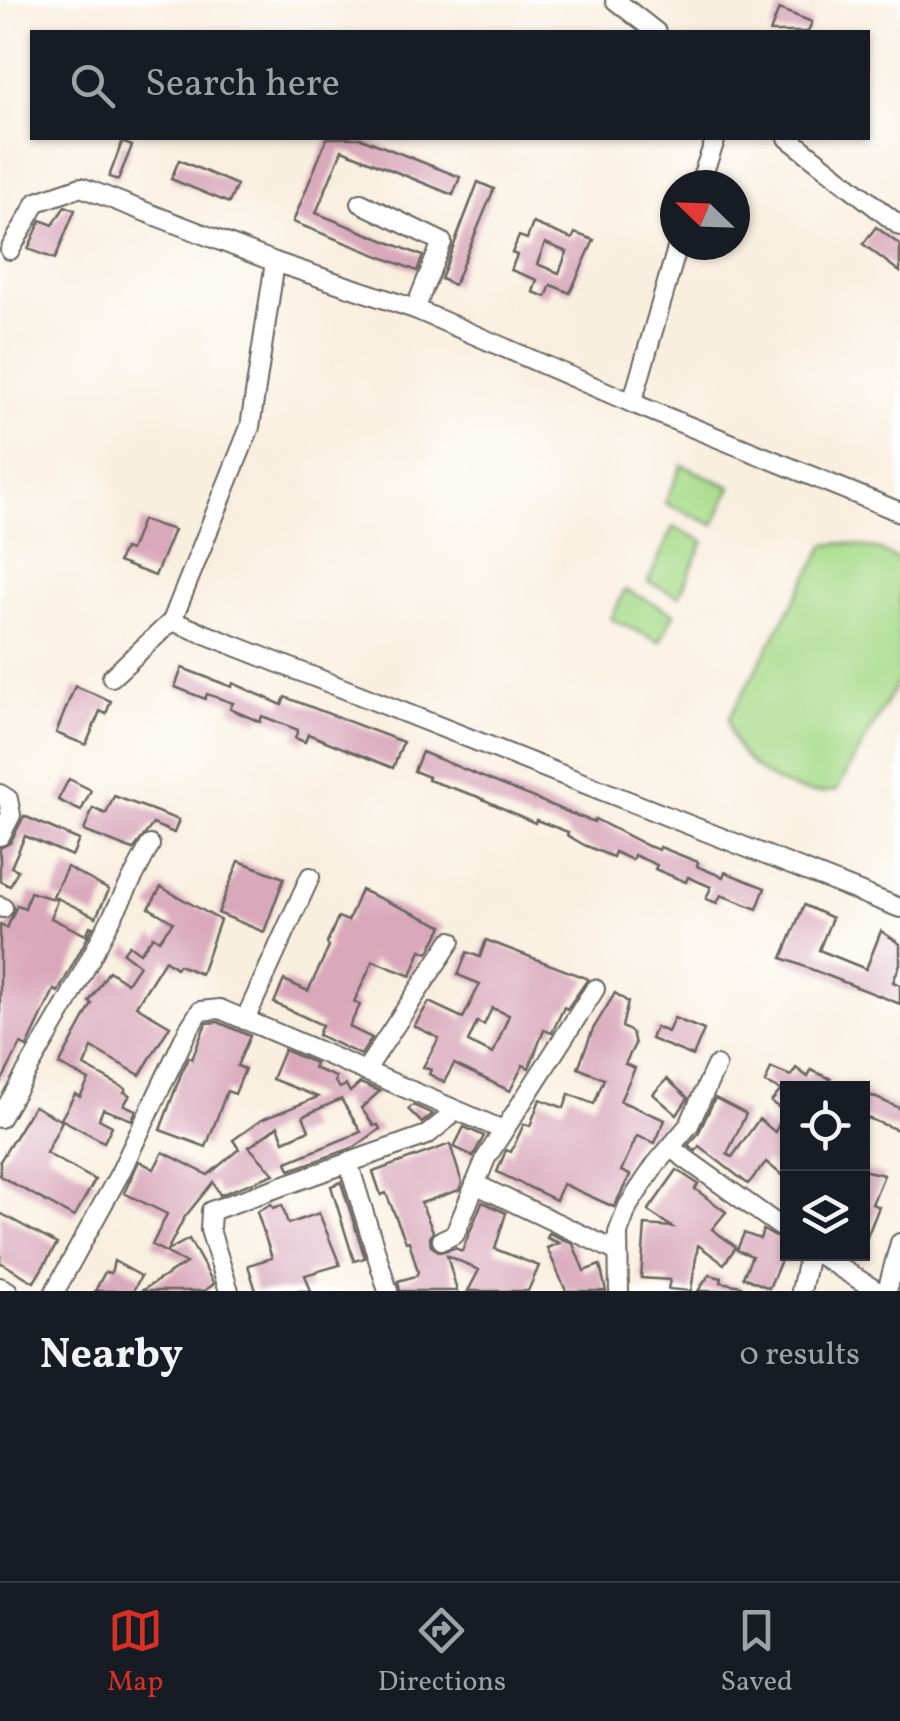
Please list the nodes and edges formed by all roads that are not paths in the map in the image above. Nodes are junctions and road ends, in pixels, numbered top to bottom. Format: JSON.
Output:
{"nodes":[{"id":1,"x":615,"y":0,"type":"edge"},
{"id":2,"x":653,"y":30,"type":"edge"},
{"id":3,"x":715,"y":140,"type":"edge"},
{"id":4,"x":791,"y":140,"type":"edge"},
{"id":5,"x":704,"y":170,"type":"edge"},
{"id":6,"x":361,"y":202,"type":"dead end"},
{"id":7,"x":900,"y":226,"type":"edge"},
{"id":8,"x":10,"y":250,"type":"dead end"},
{"id":9,"x":674,"y":260,"type":"edge"},
{"id":10,"x":275,"y":262,"type":"junction"},
{"id":11,"x":415,"y":309,"type":"junction"},
{"id":12,"x":632,"y":403,"type":"junction"},
{"id":13,"x":900,"y":512,"type":"edge"},
{"id":14,"x":172,"y":620,"type":"junction"},
{"id":15,"x":112,"y":677,"type":"dead end"},
{"id":16,"x":0,"y":794,"type":"edge"},
{"id":17,"x":0,"y":836,"type":"edge"},
{"id":18,"x":150,"y":844,"type":"dead end"},
{"id":19,"x":310,"y":877,"type":"dead end"},
{"id":20,"x":898,"y":900,"type":"edge"},
{"id":21,"x":451,"y":941,"type":"dead end"},
{"id":22,"x":595,"y":989,"type":"dead end"},
{"id":23,"x":245,"y":1020,"type":"junction"},
{"id":24,"x":716,"y":1066,"type":"dead end"},
{"id":25,"x":366,"y":1072,"type":"junction"},
{"id":26,"x":452,"y":1110,"type":"junction"},
{"id":27,"x":0,"y":1118,"type":"edge"},
{"id":28,"x":504,"y":1130,"type":"junction"},
{"id":29,"x":672,"y":1148,"type":"junction"},
{"id":30,"x":348,"y":1162,"type":"junction"},
{"id":31,"x":475,"y":1184,"type":"junction"},
{"id":32,"x":780,"y":1226,"type":"edge"},
{"id":33,"x":442,"y":1240,"type":"dead end"},
{"id":34,"x":900,"y":1243,"type":"edge"},
{"id":35,"x":618,"y":1252,"type":"junction"},
{"id":36,"x":807,"y":1261,"type":"edge"},
{"id":37,"x":829,"y":1261,"type":"edge"},
{"id":38,"x":0,"y":1287,"type":"edge"},
{"id":39,"x":623,"y":1288,"type":"edge"},
{"id":40,"x":8,"y":1291,"type":"edge"},
{"id":41,"x":55,"y":1291,"type":"edge"},
{"id":42,"x":229,"y":1291,"type":"edge"},
{"id":43,"x":388,"y":1291,"type":"edge"},
{"id":44,"x":801,"y":1291,"type":"edge"},
{"id":45,"x":877,"y":1291,"type":"edge"},
{"id":46,"x":887,"y":1291,"type":"edge"}],
"edges":[{"from":1,"to":2,"type":"street"},
{"from":3,"to":5,"type":"street"},
{"from":4,"to":7,"type":"street"},
{"from":6,"to":11,"type":"street"},
{"from":8,"to":10,"type":"street"},
{"from":9,"to":12,"type":"street"},
{"from":10,"to":11,"type":"street"},
{"from":10,"to":14,"type":"street"},
{"from":11,"to":12,"type":"street"},
{"from":12,"to":13,"type":"street"},
{"from":14,"to":15,"type":"street"},
{"from":14,"to":20,"type":"street"},
{"from":16,"to":17,"type":"street"},
{"from":18,"to":27,"type":"street"},
{"from":19,"to":23,"type":"street"},
{"from":21,"to":25,"type":"street"},
{"from":22,"to":28,"type":"street"},
{"from":23,"to":25,"type":"street"},
{"from":23,"to":41,"type":"street"},
{"from":24,"to":29,"type":"street"},
{"from":25,"to":26,"type":"street"},
{"from":26,"to":28,"type":"street"},
{"from":26,"to":30,"type":"street"},
{"from":28,"to":31,"type":"street"},
{"from":29,"to":32,"type":"street"},
{"from":29,"to":35,"type":"street"},
{"from":30,"to":42,"type":"street"},
{"from":30,"to":43,"type":"street"},
{"from":31,"to":33,"type":"street"},
{"from":31,"to":35,"type":"street"},
{"from":34,"to":46,"type":"street"},
{"from":35,"to":39,"type":"street"},
{"from":36,"to":44,"type":"street"},
{"from":37,"to":45,"type":"street"},
{"from":38,"to":40,"type":"street"}]}
